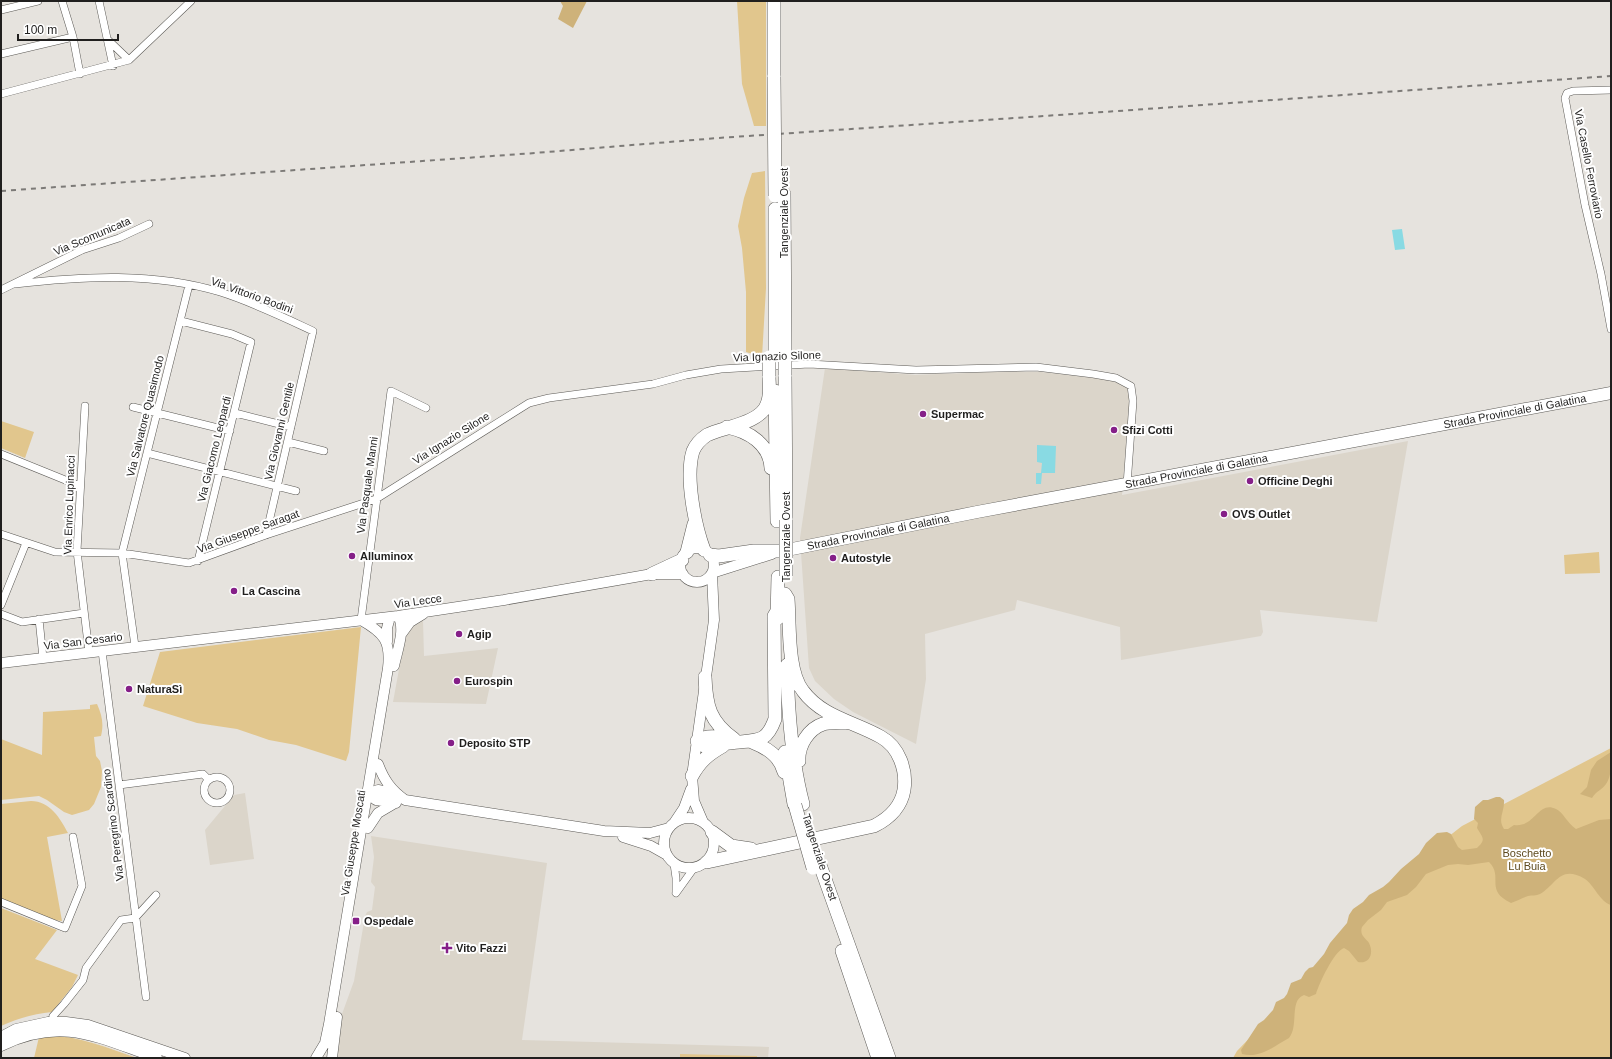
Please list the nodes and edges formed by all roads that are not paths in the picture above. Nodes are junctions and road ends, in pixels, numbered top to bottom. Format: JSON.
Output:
{"nodes":[{"id":1,"x":38,"y":1,"type":"edge"},
{"id":2,"x":62,"y":1,"type":"edge"},
{"id":3,"x":99,"y":1,"type":"edge"},
{"id":4,"x":191,"y":1,"type":"edge"},
{"id":5,"x":774,"y":1,"type":"edge"},
{"id":6,"x":782,"y":1,"type":"edge"},
{"id":7,"x":1,"y":10,"type":"edge"},
{"id":8,"x":73,"y":37,"type":"junction"},
{"id":9,"x":107,"y":39,"type":"junction"},
{"id":10,"x":1,"y":54,"type":"edge"},
{"id":11,"x":129,"y":60,"type":"junction"},
{"id":12,"x":114,"y":66,"type":"junction"},
{"id":13,"x":80,"y":74,"type":"junction"},
{"id":14,"x":778,"y":77,"type":"junction"},
{"id":15,"x":1611,"y":90,"type":"edge"},
{"id":16,"x":2,"y":91,"type":"edge"},
{"id":17,"x":780,"y":195,"type":"junction"},
{"id":18,"x":149,"y":224,"type":"dead end"},
{"id":19,"x":15,"y":284,"type":"junction"},
{"id":20,"x":190,"y":285,"type":"junction"},
{"id":21,"x":1,"y":290,"type":"edge"},
{"id":22,"x":181,"y":321,"type":"junction"},
{"id":23,"x":1611,"y":329,"type":"edge"},
{"id":24,"x":313,"y":331,"type":"joint"},
{"id":25,"x":776,"y":356,"type":"junction"},
{"id":26,"x":776,"y":375,"type":"junction"},
{"id":27,"x":1611,"y":394,"type":"edge"},
{"id":28,"x":84,"y":406,"type":"dead end"},
{"id":29,"x":133,"y":407,"type":"dead end"},
{"id":30,"x":426,"y":408,"type":"dead end"},
{"id":31,"x":235,"y":413,"type":"junction"},
{"id":32,"x":157,"y":414,"type":"junction"},
{"id":33,"x":291,"y":426,"type":"junction"},
{"id":34,"x":727,"y":427,"type":"junction"},
{"id":35,"x":230,"y":431,"type":"junction"},
{"id":36,"x":288,"y":442,"type":"junction"},
{"id":37,"x":324,"y":451,"type":"dead end"},
{"id":38,"x":147,"y":453,"type":"junction"},
{"id":39,"x":1,"y":454,"type":"edge"},
{"id":40,"x":220,"y":472,"type":"junction"},
{"id":41,"x":1127,"y":485,"type":"junction"},
{"id":42,"x":80,"y":486,"type":"junction"},
{"id":43,"x":278,"y":486,"type":"junction"},
{"id":44,"x":296,"y":491,"type":"dead end"},
{"id":45,"x":376,"y":499,"type":"junction"},
{"id":46,"x":695,"y":518,"type":"junction"},
{"id":47,"x":780,"y":519,"type":"junction"},
{"id":48,"x":1,"y":534,"type":"edge"},
{"id":49,"x":266,"y":536,"type":"junction"},
{"id":50,"x":26,"y":543,"type":"junction"},
{"id":51,"x":78,"y":551,"type":"junction"},
{"id":52,"x":782,"y":551,"type":"junction"},
{"id":53,"x":707,"y":552,"type":"junction"},
{"id":54,"x":745,"y":552,"type":"junction"},
{"id":55,"x":122,"y":553,"type":"junction"},
{"id":56,"x":685,"y":556,"type":"junction"},
{"id":57,"x":198,"y":561,"type":"junction"},
{"id":58,"x":733,"y":566,"type":"junction"},
{"id":59,"x":712,"y":573,"type":"junction"},
{"id":60,"x":652,"y":574,"type":"junction"},
{"id":61,"x":683,"y":574,"type":"junction"},
{"id":62,"x":782,"y":576,"type":"junction"},
{"id":63,"x":697,"y":582,"type":"junction"},
{"id":64,"x":786,"y":594,"type":"junction"},
{"id":65,"x":1,"y":604,"type":"edge"},
{"id":66,"x":428,"y":611,"type":"junction"},
{"id":67,"x":777,"y":611,"type":"junction"},
{"id":68,"x":84,"y":613,"type":"junction"},
{"id":69,"x":1,"y":614,"type":"edge"},
{"id":70,"x":394,"y":616,"type":"junction"},
{"id":71,"x":39,"y":620,"type":"junction"},
{"id":72,"x":360,"y":620,"type":"junction"},
{"id":73,"x":714,"y":620,"type":"junction"},
{"id":74,"x":402,"y":633,"type":"junction"},
{"id":75,"x":168,"y":642,"type":"joint"},
{"id":76,"x":388,"y":644,"type":"junction"},
{"id":77,"x":135,"y":646,"type":"junction"},
{"id":78,"x":102,"y":651,"type":"junction"},
{"id":79,"x":89,"y":652,"type":"junction"},
{"id":80,"x":43,"y":658,"type":"junction"},
{"id":81,"x":1,"y":663,"type":"edge"},
{"id":82,"x":705,"y":677,"type":"junction"},
{"id":83,"x":849,"y":723,"type":"junction"},
{"id":84,"x":697,"y":740,"type":"junction"},
{"id":85,"x":752,"y":742,"type":"junction"},
{"id":86,"x":732,"y":744,"type":"junction"},
{"id":87,"x":378,"y":764,"type":"junction"},
{"id":88,"x":209,"y":780,"type":"dead end"},
{"id":89,"x":692,"y":782,"type":"junction"},
{"id":90,"x":119,"y":785,"type":"junction"},
{"id":91,"x":372,"y":794,"type":"junction"},
{"id":92,"x":398,"y":798,"type":"junction"},
{"id":93,"x":800,"y":803,"type":"junction"},
{"id":94,"x":671,"y":826,"type":"junction"},
{"id":95,"x":707,"y":827,"type":"junction"},
{"id":96,"x":368,"y":828,"type":"junction"},
{"id":97,"x":604,"y":831,"type":"junction"},
{"id":98,"x":73,"y":837,"type":"dead end"},
{"id":99,"x":763,"y":849,"type":"junction"},
{"id":100,"x":667,"y":855,"type":"junction"},
{"id":101,"x":707,"y":862,"type":"junction"},
{"id":102,"x":674,"y":864,"type":"junction"},
{"id":103,"x":817,"y":867,"type":"junction"},
{"id":104,"x":694,"y":868,"type":"junction"},
{"id":105,"x":156,"y":895,"type":"dead end"},
{"id":106,"x":1,"y":902,"type":"edge"},
{"id":107,"x":135,"y":918,"type":"junction"},
{"id":108,"x":146,"y":997,"type":"dead end"},
{"id":109,"x":53,"y":1016,"type":"dead end"},
{"id":110,"x":1,"y":1037,"type":"edge"},
{"id":111,"x":1,"y":1046,"type":"edge"},
{"id":112,"x":158,"y":1058,"type":"edge"},
{"id":113,"x":185,"y":1058,"type":"edge"},
{"id":114,"x":316,"y":1058,"type":"edge"},
{"id":115,"x":332,"y":1058,"type":"edge"},
{"id":116,"x":878,"y":1058,"type":"edge"},
{"id":117,"x":889,"y":1058,"type":"edge"}],
"edges":[{"from":1,"to":7,"type":"street"},
{"from":2,"to":8,"type":"street"},
{"from":3,"to":9,"type":"street"},
{"from":4,"to":11,"type":"street"},
{"from":5,"to":14,"type":"highway","name":"Tangenziale Ovest"},
{"from":6,"to":14,"type":"highway","name":"Tangenziale Ovest"},
{"from":8,"to":10,"type":"street"},
{"from":8,"to":13,"type":"street"},
{"from":9,"to":11,"type":"street"},
{"from":9,"to":12,"type":"street"},
{"from":11,"to":12,"type":"street"},
{"from":12,"to":13,"type":"street"},
{"from":13,"to":16,"type":"street"},
{"from":14,"to":17,"type":"highway","name":"Tangenziale Ovest","bridge":true},
{"from":15,"to":23,"type":"street","name":"Via Casello Ferroviario"},
{"from":17,"to":25,"type":"highway","name":"Tangenziale Ovest"},
{"from":17,"to":25,"type":"highway","name":"Tangenziale Ovest"},
{"from":18,"to":19,"type":"street","name":"Via Scomunicata"},
{"from":19,"to":20,"type":"street","name":"Via Vittorio Bodini"},
{"from":19,"to":21,"type":"street","name":"Via Scomunicata"},
{"from":20,"to":22,"type":"street","name":"Via Salvatore Quasimodo"},
{"from":20,"to":24,"type":"street","name":"Via Vittorio Bodini"},
{"from":22,"to":31,"type":"street","name":"Via Giacomo Leopardi"},
{"from":22,"to":32,"type":"street","name":"Via Salvatore Quasimodo"},
{"from":24,"to":33,"type":"street","name":"Via Giovanni Gentile"},
{"from":25,"to":26,"type":"highway","bridge":true},
{"from":26,"to":34,"type":"highway"},
{"from":26,"to":47,"type":"highway","name":"Tangenziale Ovest"},
{"from":27,"to":41,"type":"main road","name":"Strada Provinciale di Galatina"},
{"from":28,"to":42,"type":"street","name":"Via Enrico Lupinacci"},
{"from":29,"to":32,"type":"street"},
{"from":30,"to":45,"type":"street","name":"Via Pasquale Manni"},
{"from":31,"to":33,"type":"street"},
{"from":31,"to":35,"type":"street","name":"Via Giacomo Leopardi"},
{"from":32,"to":35,"type":"street"},
{"from":32,"to":38,"type":"street","name":"Via Salvatore Quasimodo"},
{"from":33,"to":36,"type":"street","name":"Via Giovanni Gentile"},
{"from":34,"to":46,"type":"highway"},
{"from":34,"to":47,"type":"highway"},
{"from":35,"to":40,"type":"street","name":"Via Giacomo Leopardi"},
{"from":36,"to":37,"type":"street"},
{"from":36,"to":43,"type":"street","name":"Via Giovanni Gentile"},
{"from":38,"to":40,"type":"street"},
{"from":38,"to":55,"type":"street","name":"Via Salvatore Quasimodo"},
{"from":39,"to":42,"type":"street"},
{"from":40,"to":43,"type":"street"},
{"from":40,"to":57,"type":"street","name":"Via Giacomo Leopardi"},
{"from":41,"to":45,"type":"street","name":"Via Ignazio Silone"},
{"from":41,"to":52,"type":"main road","name":"Strada Provinciale di Galatina"},
{"from":42,"to":51,"type":"street","name":"Via Enrico Lupinacci"},
{"from":43,"to":44,"type":"street"},
{"from":43,"to":49,"type":"street","name":"Via Giovanni Gentile"},
{"from":45,"to":49,"type":"street","name":"Via Giuseppe Saragat"},
{"from":45,"to":72,"type":"street","name":"Via Pasquale Manni"},
{"from":46,"to":53,"type":"highway"},
{"from":46,"to":56,"type":"highway"},
{"from":47,"to":62,"type":"highway","name":"Tangenziale Ovest","bridge":true},
{"from":48,"to":50,"type":"street","name":"Via Giuseppe Saragat"},
{"from":49,"to":57,"type":"street","name":"Via Giuseppe Saragat"},
{"from":50,"to":51,"type":"street","name":"Via Giuseppe Saragat"},
{"from":50,"to":65,"type":"street"},
{"from":51,"to":55,"type":"street","name":"Via Giuseppe Saragat"},
{"from":51,"to":68,"type":"street","name":"Via Enrico Lupinacci"},
{"from":52,"to":54,"type":"highway"},
{"from":52,"to":58,"type":"street"},
{"from":53,"to":54,"type":"highway"},
{"from":53,"to":56,"type":"street"},
{"from":53,"to":59,"type":"street"},
{"from":54,"to":58,"type":"street"},
{"from":55,"to":57,"type":"street","name":"Via Giuseppe Saragat"},
{"from":55,"to":77,"type":"street"},
{"from":56,"to":60,"type":"highway"},
{"from":56,"to":61,"type":"street"},
{"from":58,"to":59,"type":"street"},
{"from":59,"to":63,"type":"street"},
{"from":59,"to":73,"type":"street"},
{"from":60,"to":61,"type":"street","name":"Via Lecce"},
{"from":60,"to":66,"type":"street","name":"Via Lecce"},
{"from":61,"to":63,"type":"street"},
{"from":62,"to":64,"type":"highway","name":"Tangenziale Ovest"},
{"from":62,"to":67,"type":"highway","name":"Tangenziale Ovest"},
{"from":63,"to":73,"type":"street"},
{"from":64,"to":83,"type":"highway"},
{"from":64,"to":93,"type":"highway","name":"Tangenziale Ovest"},
{"from":66,"to":70,"type":"street","name":"Via Lecce"},
{"from":66,"to":74,"type":"street","name":"Via Giuseppe Moscati"},
{"from":67,"to":85,"type":"highway"},
{"from":67,"to":93,"type":"highway","name":"Tangenziale Ovest"},
{"from":68,"to":71,"type":"street"},
{"from":68,"to":79,"type":"street","name":"Via Enrico Lupinacci"},
{"from":69,"to":71,"type":"street"},
{"from":70,"to":72,"type":"street","name":"Via Lecce"},
{"from":70,"to":74,"type":"street","name":"Via Giuseppe Moscati"},
{"from":70,"to":76,"type":"street","name":"Via Giuseppe Moscati"},
{"from":71,"to":80,"type":"street"},
{"from":72,"to":75,"type":"street","name":"Via Lecce"},
{"from":72,"to":76,"type":"street"},
{"from":73,"to":82,"type":"street"},
{"from":74,"to":87,"type":"street","name":"Via Giuseppe Moscati"},
{"from":75,"to":77,"type":"street","name":"Via San Cesario"},
{"from":76,"to":91,"type":"street","name":"Via Giuseppe Moscati"},
{"from":77,"to":78,"type":"street","name":"Via San Cesario"},
{"from":78,"to":79,"type":"street","name":"Via San Cesario"},
{"from":78,"to":90,"type":"street","name":"Via Peregrino Scardino"},
{"from":79,"to":80,"type":"street","name":"Via San Cesario"},
{"from":80,"to":81,"type":"street","name":"Via San Cesario"},
{"from":82,"to":84,"type":"street"},
{"from":82,"to":86,"type":"highway"},
{"from":83,"to":93,"type":"highway"},
{"from":83,"to":99,"type":"highway"},
{"from":84,"to":86,"type":"highway"},
{"from":84,"to":89,"type":"street"},
{"from":85,"to":86,"type":"highway"},
{"from":85,"to":93,"type":"highway"},
{"from":86,"to":89,"type":"highway"},
{"from":87,"to":91,"type":"street","name":"Via Giuseppe Moscati"},
{"from":87,"to":92,"type":"street"},
{"from":88,"to":90,"type":"street"},
{"from":89,"to":94,"type":"street"},
{"from":89,"to":95,"type":"street"},
{"from":90,"to":107,"type":"street","name":"Via Peregrino Scardino"},
{"from":91,"to":92,"type":"street"},
{"from":91,"to":96,"type":"street","name":"Via Giuseppe Moscati"},
{"from":91,"to":114,"type":"street","name":"Via Giuseppe Moscati"},
{"from":92,"to":96,"type":"street"},
{"from":92,"to":97,"type":"street"},
{"from":93,"to":103,"type":"highway","name":"Tangenziale Ovest","bridge":true},
{"from":94,"to":95,"type":"street"},
{"from":94,"to":97,"type":"street"},
{"from":94,"to":100,"type":"street"},
{"from":95,"to":99,"type":"highway"},
{"from":95,"to":101,"type":"street"},
{"from":96,"to":115,"type":"street","name":"Via Giuseppe Moscati"},
{"from":97,"to":100,"type":"street"},
{"from":98,"to":106,"type":"street"},
{"from":99,"to":101,"type":"highway"},
{"from":100,"to":102,"type":"street"},
{"from":101,"to":104,"type":"street"},
{"from":102,"to":104,"type":"street"},
{"from":102,"to":104,"type":"street"},
{"from":103,"to":116,"type":"highway","name":"Tangenziale Ovest"},
{"from":103,"to":117,"type":"highway","name":"Tangenziale Ovest"},
{"from":105,"to":107,"type":"street"},
{"from":107,"to":108,"type":"street","name":"Via Peregrino Scardino"},
{"from":107,"to":109,"type":"street"},
{"from":110,"to":113,"type":"street"},
{"from":111,"to":112,"type":"street"}]}
